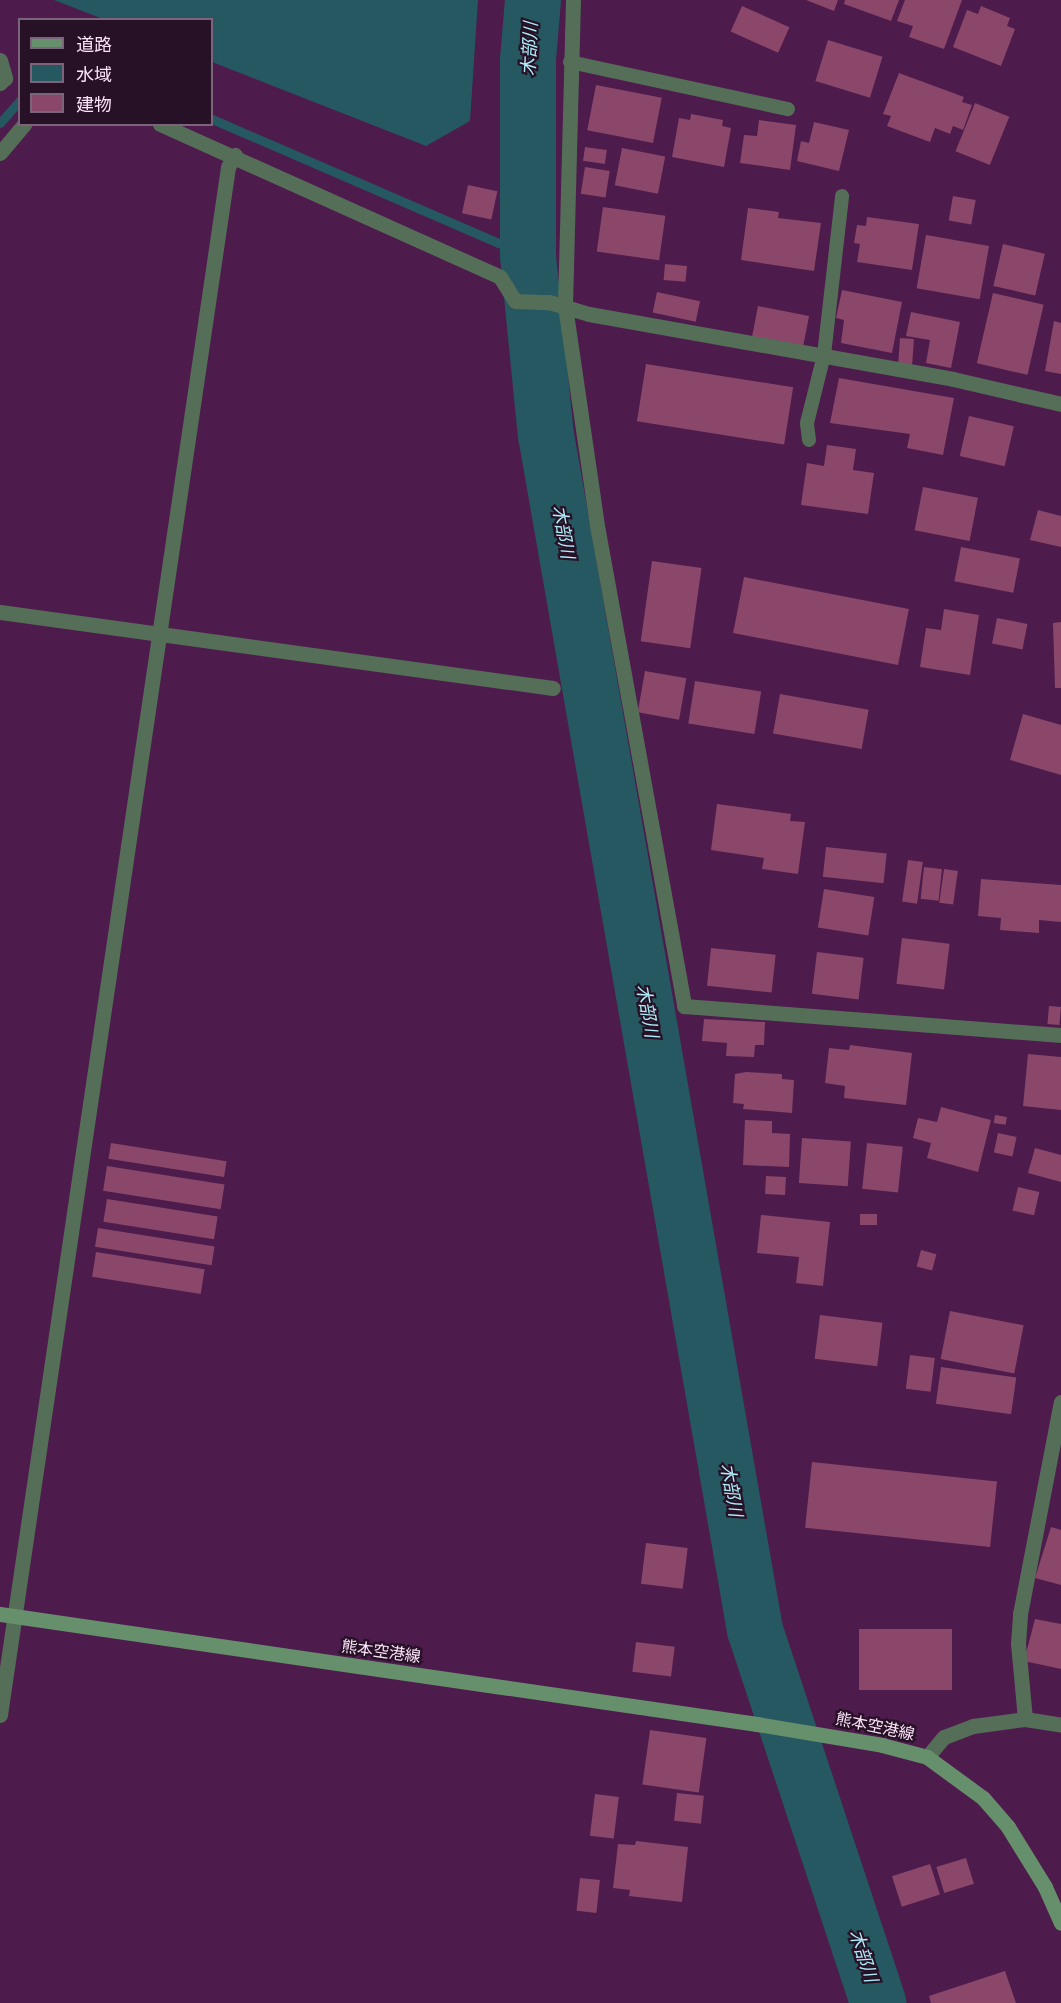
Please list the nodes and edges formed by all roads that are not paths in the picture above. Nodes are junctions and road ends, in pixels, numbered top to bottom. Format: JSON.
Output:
{"nodes":[{"id":1,"x":573,"y":0,"type":"edge"},
{"id":2,"x":0,"y":60,"type":"edge"},
{"id":3,"x":570,"y":62,"type":"junction"},
{"id":4,"x":0,"y":83,"type":"edge"},
{"id":5,"x":788,"y":109,"type":"dead end"},
{"id":6,"x":22,"y":126,"type":"edge"},
{"id":7,"x":165,"y":126,"type":"edge"},
{"id":8,"x":0,"y":153,"type":"edge"},
{"id":9,"x":235,"y":155,"type":"junction"},
{"id":10,"x":842,"y":196,"type":"dead end"},
{"id":11,"x":565,"y":306,"type":"junction"},
{"id":12,"x":824,"y":355,"type":"junction"},
{"id":13,"x":1061,"y":404,"type":"edge"},
{"id":14,"x":809,"y":440,"type":"dead end"},
{"id":15,"x":0,"y":612,"type":"edge"},
{"id":16,"x":160,"y":635,"type":"junction"},
{"id":17,"x":553,"y":688,"type":"dead end"},
{"id":18,"x":1061,"y":1035,"type":"edge"},
{"id":19,"x":1061,"y":1402,"type":"edge"},
{"id":20,"x":6,"y":1615,"type":"edge"},
{"id":21,"x":0,"y":1715,"type":"edge"},
{"id":22,"x":1025,"y":1719,"type":"junction"},
{"id":23,"x":1061,"y":1725,"type":"edge"},
{"id":24,"x":927,"y":1757,"type":"junction"},
{"id":25,"x":1061,"y":1923,"type":"edge"}],
"edges":[{"from":1,"to":3,"type":"street"},
{"from":2,"to":4,"type":"street"},
{"from":3,"to":5,"type":"lane"},
{"from":3,"to":11,"type":"street"},
{"from":6,"to":8,"type":"street"},
{"from":7,"to":9,"type":"street"},
{"from":9,"to":11,"type":"street"},
{"from":9,"to":16,"type":"street"},
{"from":10,"to":12,"type":"lane"},
{"from":11,"to":12,"type":"street"},
{"from":11,"to":18,"type":"street"},
{"from":12,"to":13,"type":"street"},
{"from":12,"to":14,"type":"lane"},
{"from":15,"to":16,"type":"street"},
{"from":16,"to":17,"type":"street"},
{"from":16,"to":20,"type":"street"},
{"from":19,"to":22,"type":"street"},
{"from":20,"to":21,"type":"street"},
{"from":20,"to":24,"type":"main road","name":"熊本空港線"},
{"from":22,"to":23,"type":"street"},
{"from":22,"to":24,"type":"street"},
{"from":24,"to":25,"type":"main road","name":"熊本空港線"}]}
